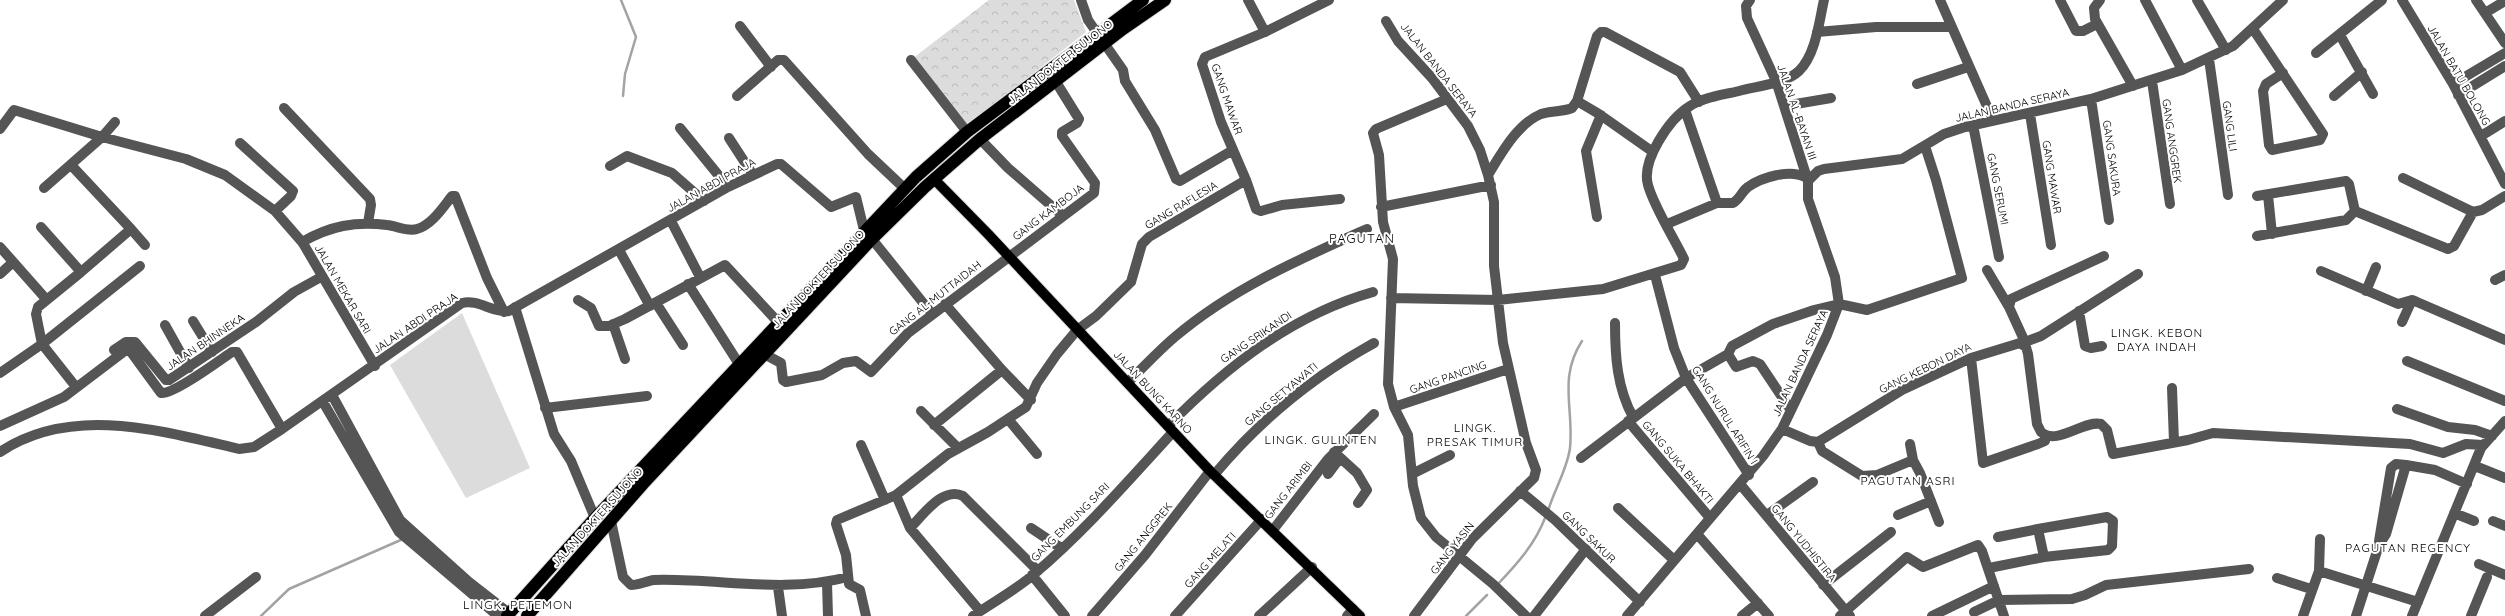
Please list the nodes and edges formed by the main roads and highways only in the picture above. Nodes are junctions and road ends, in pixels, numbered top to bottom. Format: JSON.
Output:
{"nodes":[{"id":1,"x":1143,"y":0,"type":"edge"},
{"id":2,"x":1165,"y":0,"type":"edge"},
{"id":3,"x":1102,"y":38,"type":"junction"},
{"id":4,"x":933,"y":162,"type":"junction"},
{"id":5,"x":916,"y":177,"type":"junction"},
{"id":6,"x":933,"y":179,"type":"junction"},
{"id":7,"x":868,"y":235,"type":"junction"},
{"id":8,"x":522,"y":600,"type":"junction"},
{"id":9,"x":530,"y":613,"type":"edge"},
{"id":10,"x":1353,"y":614,"type":"edge"},
{"id":11,"x":505,"y":615,"type":"edge"}],
"edges":[{"from":1,"to":3,"type":"highway"},
{"from":2,"to":3,"type":"highway","name":"JALAN DOKTER SUJONO"},
{"from":3,"to":4,"type":"highway"},
{"from":3,"to":6,"type":"highway","name":"JALAN DOKTER SUJONO"},
{"from":4,"to":5,"type":"highway"},
{"from":4,"to":6,"type":"highway"},
{"from":5,"to":6,"type":"highway"},
{"from":5,"to":7,"type":"highway"},
{"from":6,"to":7,"type":"highway","name":"JALAN DOKTER SUJONO"},
{"from":6,"to":10,"type":"main road","name":"JALAN BUNG KARNO"},
{"from":7,"to":8,"type":"highway"},
{"from":7,"to":9,"type":"highway","name":"JALAN DOKTER SUJONO"},
{"from":8,"to":9,"type":"highway"},
{"from":8,"to":11,"type":"highway"}]}
